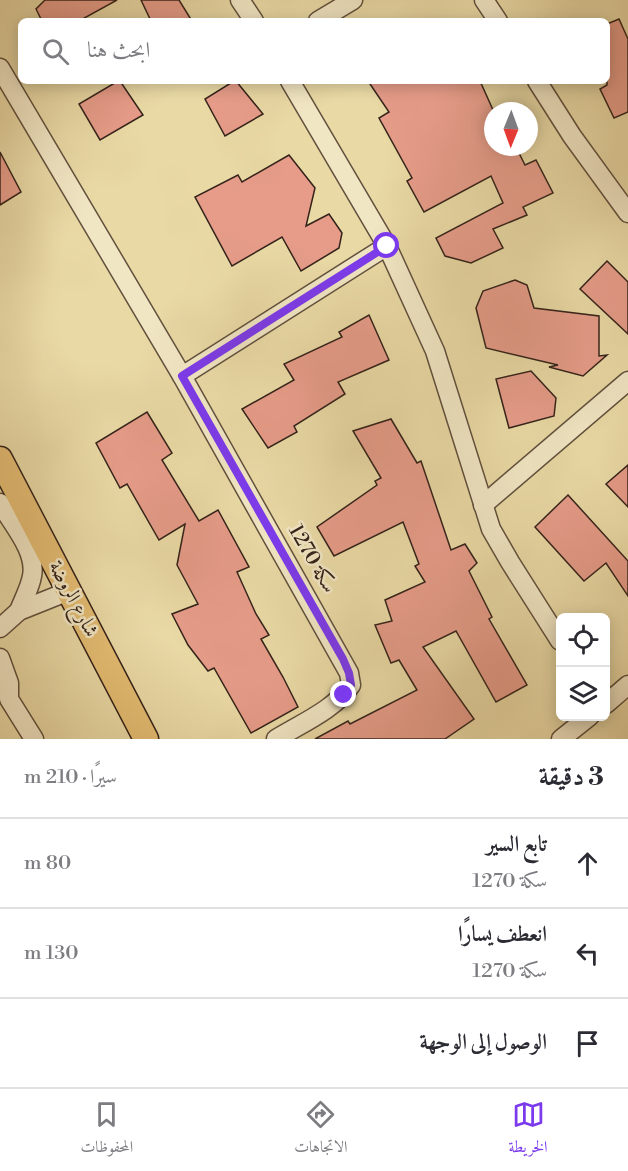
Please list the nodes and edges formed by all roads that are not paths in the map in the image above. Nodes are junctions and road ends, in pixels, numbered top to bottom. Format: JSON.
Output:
{"nodes":[{"id":1,"x":240,"y":0,"type":"edge"},
{"id":2,"x":353,"y":0,"type":"edge"},
{"id":3,"x":484,"y":0,"type":"edge"},
{"id":4,"x":252,"y":18,"type":"edge"},
{"id":5,"x":323,"y":18,"type":"edge"},
{"id":6,"x":496,"y":18,"type":"edge"},
{"id":7,"x":0,"y":68,"type":"edge"},
{"id":8,"x":292,"y":84,"type":"edge"},
{"id":9,"x":539,"y":84,"type":"edge"},
{"id":10,"x":628,"y":213,"type":"edge"},
{"id":11,"x":387,"y":246,"type":"junction"},
{"id":12,"x":182,"y":376,"type":"junction"},
{"id":13,"x":628,"y":381,"type":"edge"},
{"id":14,"x":0,"y":459,"type":"edge"},
{"id":15,"x":0,"y":504,"type":"edge"},
{"id":16,"x":483,"y":505,"type":"junction"},
{"id":17,"x":69,"y":591,"type":"junction"},
{"id":18,"x":19,"y":612,"type":"junction"},
{"id":19,"x":0,"y":628,"type":"edge"},
{"id":20,"x":556,"y":633,"type":"edge"},
{"id":21,"x":0,"y":658,"type":"edge"},
{"id":22,"x":5,"y":699,"type":"edge"},
{"id":23,"x":585,"y":721,"type":"edge"},
{"id":24,"x":34,"y":739,"type":"edge"},
{"id":25,"x":146,"y":739,"type":"edge"},
{"id":26,"x":276,"y":739,"type":"edge"},
{"id":27,"x":561,"y":739,"type":"edge"}],
"edges":[{"from":1,"to":4,"type":"street"},
{"from":2,"to":5,"type":"street"},
{"from":3,"to":6,"type":"street"},
{"from":7,"to":12,"type":"street","name":"سكة 1270"},
{"from":8,"to":11,"type":"street"},
{"from":9,"to":10,"type":"street"},
{"from":11,"to":12,"type":"street"},
{"from":11,"to":16,"type":"street"},
{"from":12,"to":26,"type":"street","name":"سكة 1270"},
{"from":13,"to":16,"type":"street"},
{"from":14,"to":17,"type":"main road","name":"شارع الروضة"},
{"from":15,"to":18,"type":"street"},
{"from":16,"to":20,"type":"street"},
{"from":17,"to":18,"type":"street"},
{"from":17,"to":25,"type":"main road","name":"شارع الروضة"},
{"from":18,"to":19,"type":"street"},
{"from":21,"to":22,"type":"street"},
{"from":22,"to":24,"type":"street"},
{"from":23,"to":27,"type":"street"}]}
